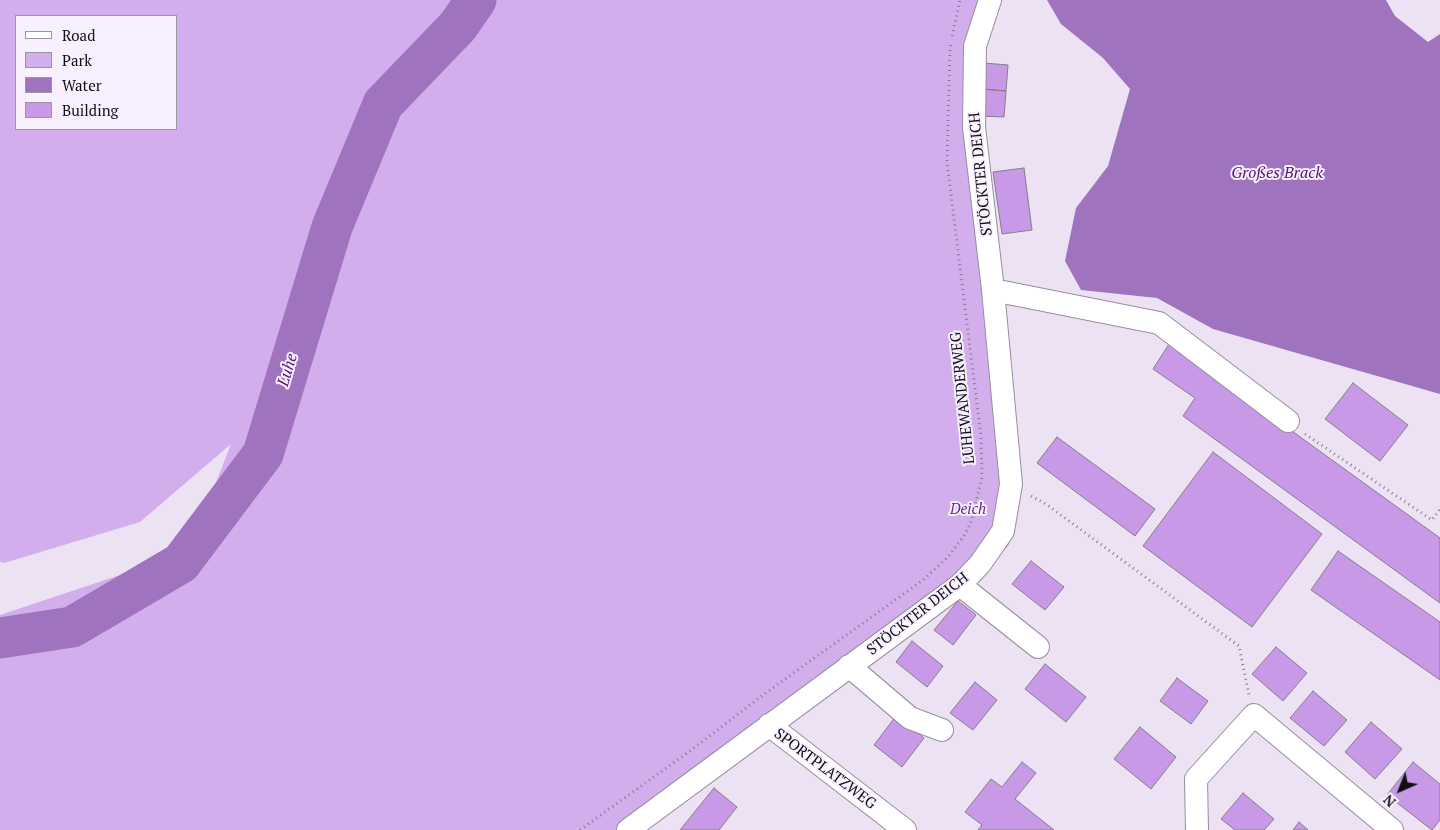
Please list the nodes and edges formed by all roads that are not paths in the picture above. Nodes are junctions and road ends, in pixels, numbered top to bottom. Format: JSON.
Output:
{"nodes":[{"id":1,"x":990,"y":0,"type":"edge"},
{"id":2,"x":993,"y":290,"type":"junction"},
{"id":3,"x":1288,"y":421,"type":"road end"},
{"id":4,"x":960,"y":585,"type":"junction"},
{"id":5,"x":1038,"y":647,"type":"dead end"},
{"id":6,"x":849,"y":666,"type":"junction"},
{"id":7,"x":768,"y":725,"type":"junction"},
{"id":8,"x":942,"y":730,"type":"dead end"},
{"id":9,"x":628,"y":830,"type":"edge"},
{"id":10,"x":905,"y":830,"type":"edge"},
{"id":11,"x":1197,"y":830,"type":"edge"},
{"id":12,"x":1392,"y":830,"type":"edge"}],
"edges":[{"from":1,"to":2,"type":"street","name":"STÖCKTER DEICH"},
{"from":2,"to":3,"type":"street"},
{"from":2,"to":4,"type":"street","name":"STÖCKTER DEICH"},
{"from":4,"to":5,"type":"street"},
{"from":4,"to":6,"type":"street","name":"STÖCKTER DEICH"},
{"from":6,"to":7,"type":"street","name":"STÖCKTER DEICH"},
{"from":6,"to":8,"type":"street"},
{"from":7,"to":9,"type":"street","name":"STÖCKTER DEICH"},
{"from":7,"to":10,"type":"street","name":"SPORTPLATZWEG"},
{"from":11,"to":12,"type":"street"}]}
